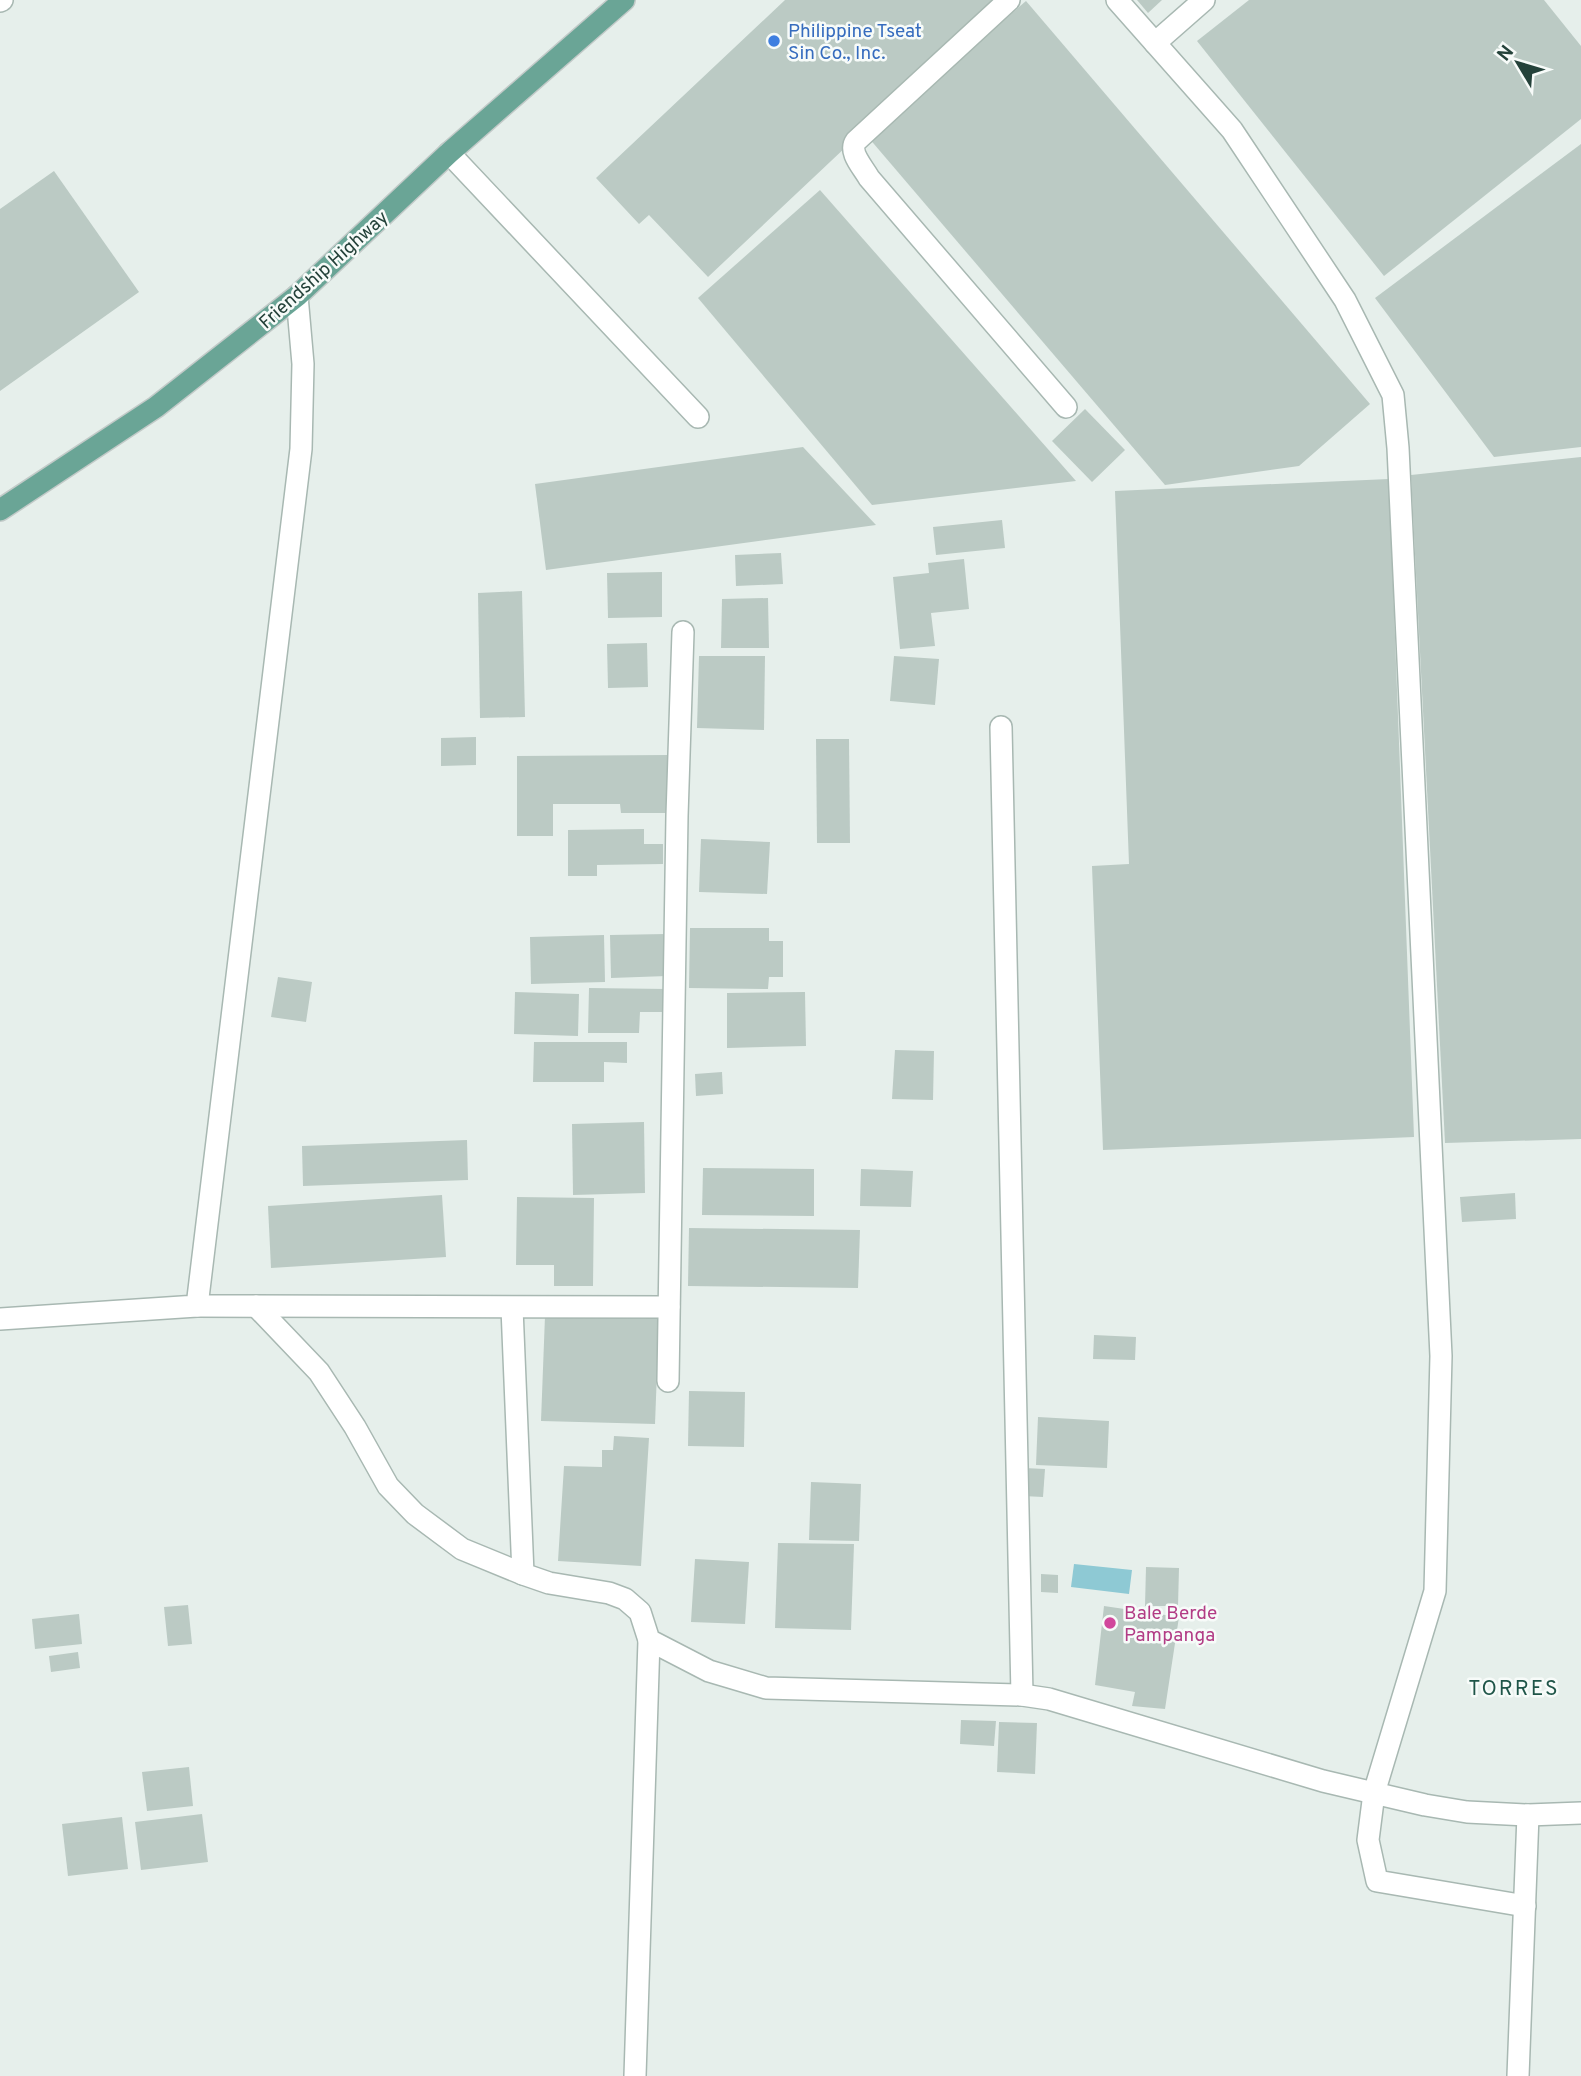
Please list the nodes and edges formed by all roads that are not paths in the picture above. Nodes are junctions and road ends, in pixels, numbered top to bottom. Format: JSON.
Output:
{"nodes":[{"id":1,"x":624,"y":0,"type":"edge"},
{"id":2,"x":1009,"y":0,"type":"edge"},
{"id":3,"x":1117,"y":0,"type":"edge"},
{"id":4,"x":1204,"y":0,"type":"edge"},
{"id":5,"x":1156,"y":43,"type":"junction"},
{"id":6,"x":449,"y":153,"type":"junction"},
{"id":7,"x":297,"y":296,"type":"junction"},
{"id":8,"x":1066,"y":407,"type":"dead end"},
{"id":9,"x":698,"y":417,"type":"dead end"},
{"id":10,"x":0,"y":510,"type":"edge"},
{"id":11,"x":683,"y":632,"type":"dead end"},
{"id":12,"x":1001,"y":727,"type":"dead end"},
{"id":13,"x":197,"y":1306,"type":"junction"},
{"id":14,"x":256,"y":1306,"type":"junction"},
{"id":15,"x":669,"y":1307,"type":"junction"},
{"id":16,"x":512,"y":1308,"type":"junction"},
{"id":17,"x":0,"y":1318,"type":"edge"},
{"id":18,"x":668,"y":1381,"type":"dead end"},
{"id":19,"x":523,"y":1574,"type":"junction"},
{"id":20,"x":649,"y":1640,"type":"junction"},
{"id":21,"x":1022,"y":1695,"type":"junction"},
{"id":22,"x":1374,"y":1793,"type":"junction"},
{"id":23,"x":1581,"y":1813,"type":"edge"},
{"id":24,"x":1528,"y":1815,"type":"junction"},
{"id":25,"x":1525,"y":1906,"type":"junction"},
{"id":26,"x":635,"y":2076,"type":"edge"},
{"id":27,"x":1518,"y":2076,"type":"edge"}],
"edges":[{"from":1,"to":6,"type":"main road","name":"Friendship Highway"},
{"from":2,"to":8,"type":"street"},
{"from":3,"to":5,"type":"street"},
{"from":4,"to":5,"type":"street"},
{"from":5,"to":22,"type":"street"},
{"from":6,"to":7,"type":"main road","name":"Friendship Highway"},
{"from":6,"to":9,"type":"street"},
{"from":7,"to":10,"type":"main road","name":"Friendship Highway"},
{"from":7,"to":13,"type":"street"},
{"from":11,"to":15,"type":"street"},
{"from":12,"to":21,"type":"street"},
{"from":13,"to":14,"type":"street"},
{"from":13,"to":17,"type":"street"},
{"from":14,"to":16,"type":"street"},
{"from":14,"to":19,"type":"street"},
{"from":15,"to":16,"type":"street"},
{"from":15,"to":18,"type":"street"},
{"from":16,"to":19,"type":"street"},
{"from":19,"to":20,"type":"street"},
{"from":20,"to":21,"type":"street"},
{"from":20,"to":26,"type":"street"},
{"from":21,"to":22,"type":"street"},
{"from":22,"to":24,"type":"street"},
{"from":22,"to":25,"type":"street"},
{"from":23,"to":24,"type":"street"},
{"from":24,"to":25,"type":"street"},
{"from":25,"to":27,"type":"street"}]}
